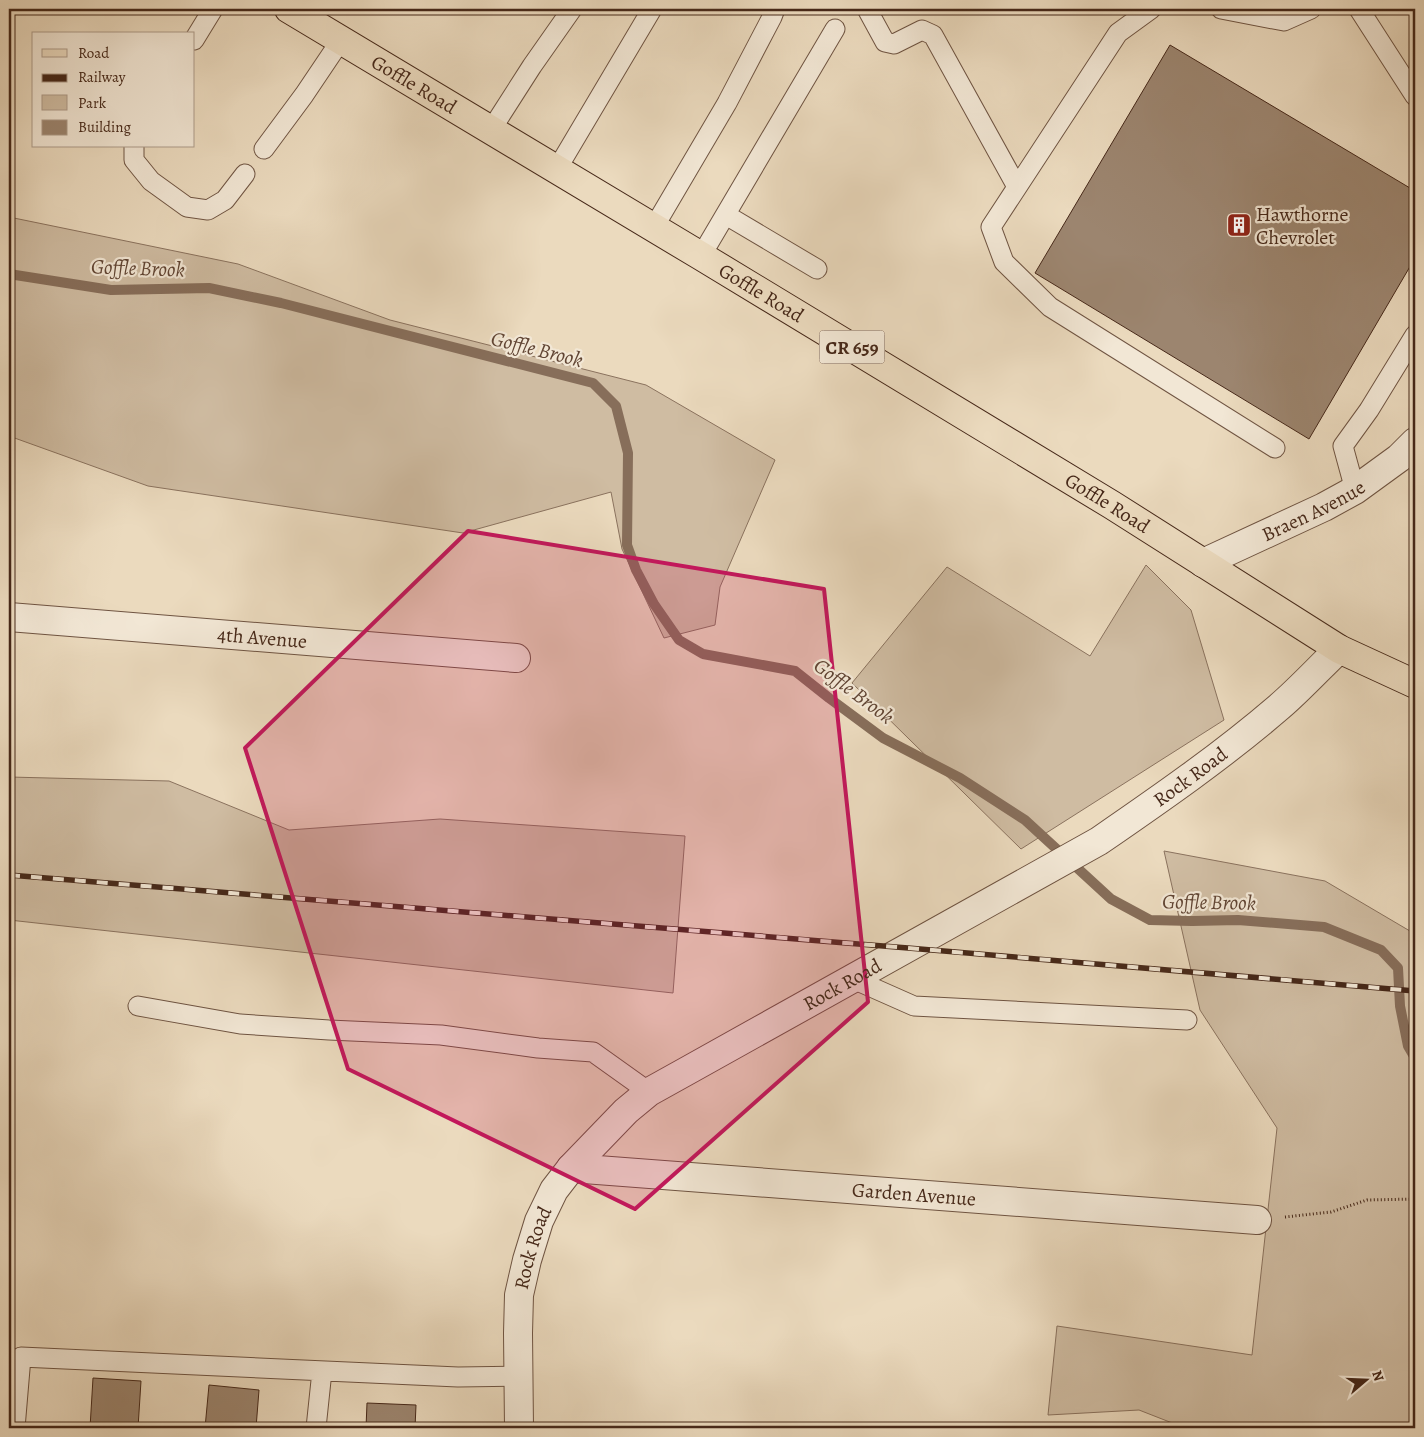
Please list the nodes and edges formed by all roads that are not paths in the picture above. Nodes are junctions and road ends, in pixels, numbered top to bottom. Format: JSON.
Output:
{"nodes":[{"id":1,"x":214,"y":9,"type":"edge"},
{"id":2,"x":289,"y":9,"type":"edge"},
{"id":3,"x":572,"y":9,"type":"edge"},
{"id":4,"x":652,"y":9,"type":"edge"},
{"id":5,"x":775,"y":9,"type":"edge"},
{"id":6,"x":868,"y":9,"type":"edge"},
{"id":7,"x":1151,"y":9,"type":"edge"},
{"id":8,"x":1221,"y":9,"type":"edge"},
{"id":9,"x":1311,"y":9,"type":"edge"},
{"id":10,"x":1359,"y":9,"type":"edge"},
{"id":11,"x":835,"y":29,"type":"dead end"},
{"id":12,"x":195,"y":38,"type":"edge"},
{"id":13,"x":341,"y":40,"type":"junction"},
{"id":14,"x":1415,"y":96,"type":"edge"},
{"id":15,"x":491,"y":130,"type":"junction"},
{"id":16,"x":134,"y":148,"type":"edge"},
{"id":17,"x":264,"y":149,"type":"dead end"},
{"id":18,"x":557,"y":169,"type":"junction"},
{"id":19,"x":244,"y":174,"type":"dead end"},
{"id":20,"x":1017,"y":187,"type":"junction"},
{"id":21,"x":726,"y":215,"type":"junction"},
{"id":22,"x":654,"y":227,"type":"junction"},
{"id":23,"x":701,"y":256,"type":"junction"},
{"id":24,"x":817,"y":269,"type":"dead end"},
{"id":25,"x":1415,"y":335,"type":"edge"},
{"id":26,"x":1415,"y":442,"type":"edge"},
{"id":27,"x":1276,"y":448,"type":"dead end"},
{"id":28,"x":1355,"y":490,"type":"junction"},
{"id":29,"x":1203,"y":562,"type":"junction"},
{"id":30,"x":9,"y":617,"type":"edge"},
{"id":31,"x":1339,"y":648,"type":"junction"},
{"id":32,"x":516,"y":658,"type":"dead end"},
{"id":33,"x":1415,"y":684,"type":"edge"},
{"id":34,"x":853,"y":979,"type":"junction"},
{"id":35,"x":138,"y":1006,"type":"dead end"},
{"id":36,"x":1187,"y":1020,"type":"dead end"},
{"id":37,"x":649,"y":1092,"type":"junction"},
{"id":38,"x":571,"y":1168,"type":"junction"},
{"id":39,"x":1257,"y":1220,"type":"road end"},
{"id":40,"x":15,"y":1356,"type":"edge"},
{"id":41,"x":322,"y":1371,"type":"junction"},
{"id":42,"x":518,"y":1376,"type":"junction"},
{"id":43,"x":15,"y":1428,"type":"edge"},
{"id":44,"x":316,"y":1428,"type":"edge"},
{"id":45,"x":519,"y":1428,"type":"edge"}],
"edges":[{"from":1,"to":12,"type":"lane"},
{"from":2,"to":13,"type":"main road","name":"Goffle Road","number":"CR 659"},
{"from":3,"to":15,"type":"lane"},
{"from":4,"to":18,"type":"lane"},
{"from":5,"to":22,"type":"lane"},
{"from":6,"to":20,"type":"lane"},
{"from":7,"to":20,"type":"lane"},
{"from":8,"to":9,"type":"lane"},
{"from":10,"to":14,"type":"lane"},
{"from":11,"to":21,"type":"lane"},
{"from":13,"to":15,"type":"main road","name":"Goffle Road","number":"CR 659"},
{"from":13,"to":17,"type":"lane"},
{"from":15,"to":18,"type":"main road","name":"Goffle Road","number":"CR 659"},
{"from":16,"to":19,"type":"lane"},
{"from":18,"to":22,"type":"main road","name":"Goffle Road","number":"CR 659"},
{"from":20,"to":27,"type":"lane"},
{"from":21,"to":23,"type":"lane"},
{"from":21,"to":24,"type":"lane"},
{"from":22,"to":23,"type":"main road","name":"Goffle Road","number":"CR 659"},
{"from":23,"to":29,"type":"main road","name":"Goffle Road","number":"CR 659"},
{"from":25,"to":28,"type":"lane"},
{"from":26,"to":28,"type":"street","name":"Braen Avenue"},
{"from":28,"to":29,"type":"street","name":"Braen Avenue"},
{"from":29,"to":31,"type":"main road","name":"Goffle Road","number":"CR 659"},
{"from":30,"to":32,"type":"street","name":"4th Avenue"},
{"from":31,"to":33,"type":"main road","name":"Goffle Road","number":"CR 659"},
{"from":31,"to":34,"type":"street","name":"Rock Road"},
{"from":34,"to":36,"type":"lane"},
{"from":34,"to":37,"type":"street","name":"Rock Road"},
{"from":35,"to":37,"type":"lane"},
{"from":37,"to":38,"type":"street","name":"Rock Road"},
{"from":38,"to":39,"type":"street","name":"Garden Avenue"},
{"from":38,"to":42,"type":"street","name":"Rock Road"},
{"from":40,"to":41,"type":"lane"},
{"from":40,"to":43,"type":"lane"},
{"from":41,"to":42,"type":"lane"},
{"from":41,"to":44,"type":"lane"},
{"from":42,"to":45,"type":"street","name":"Rock Road"}]}
